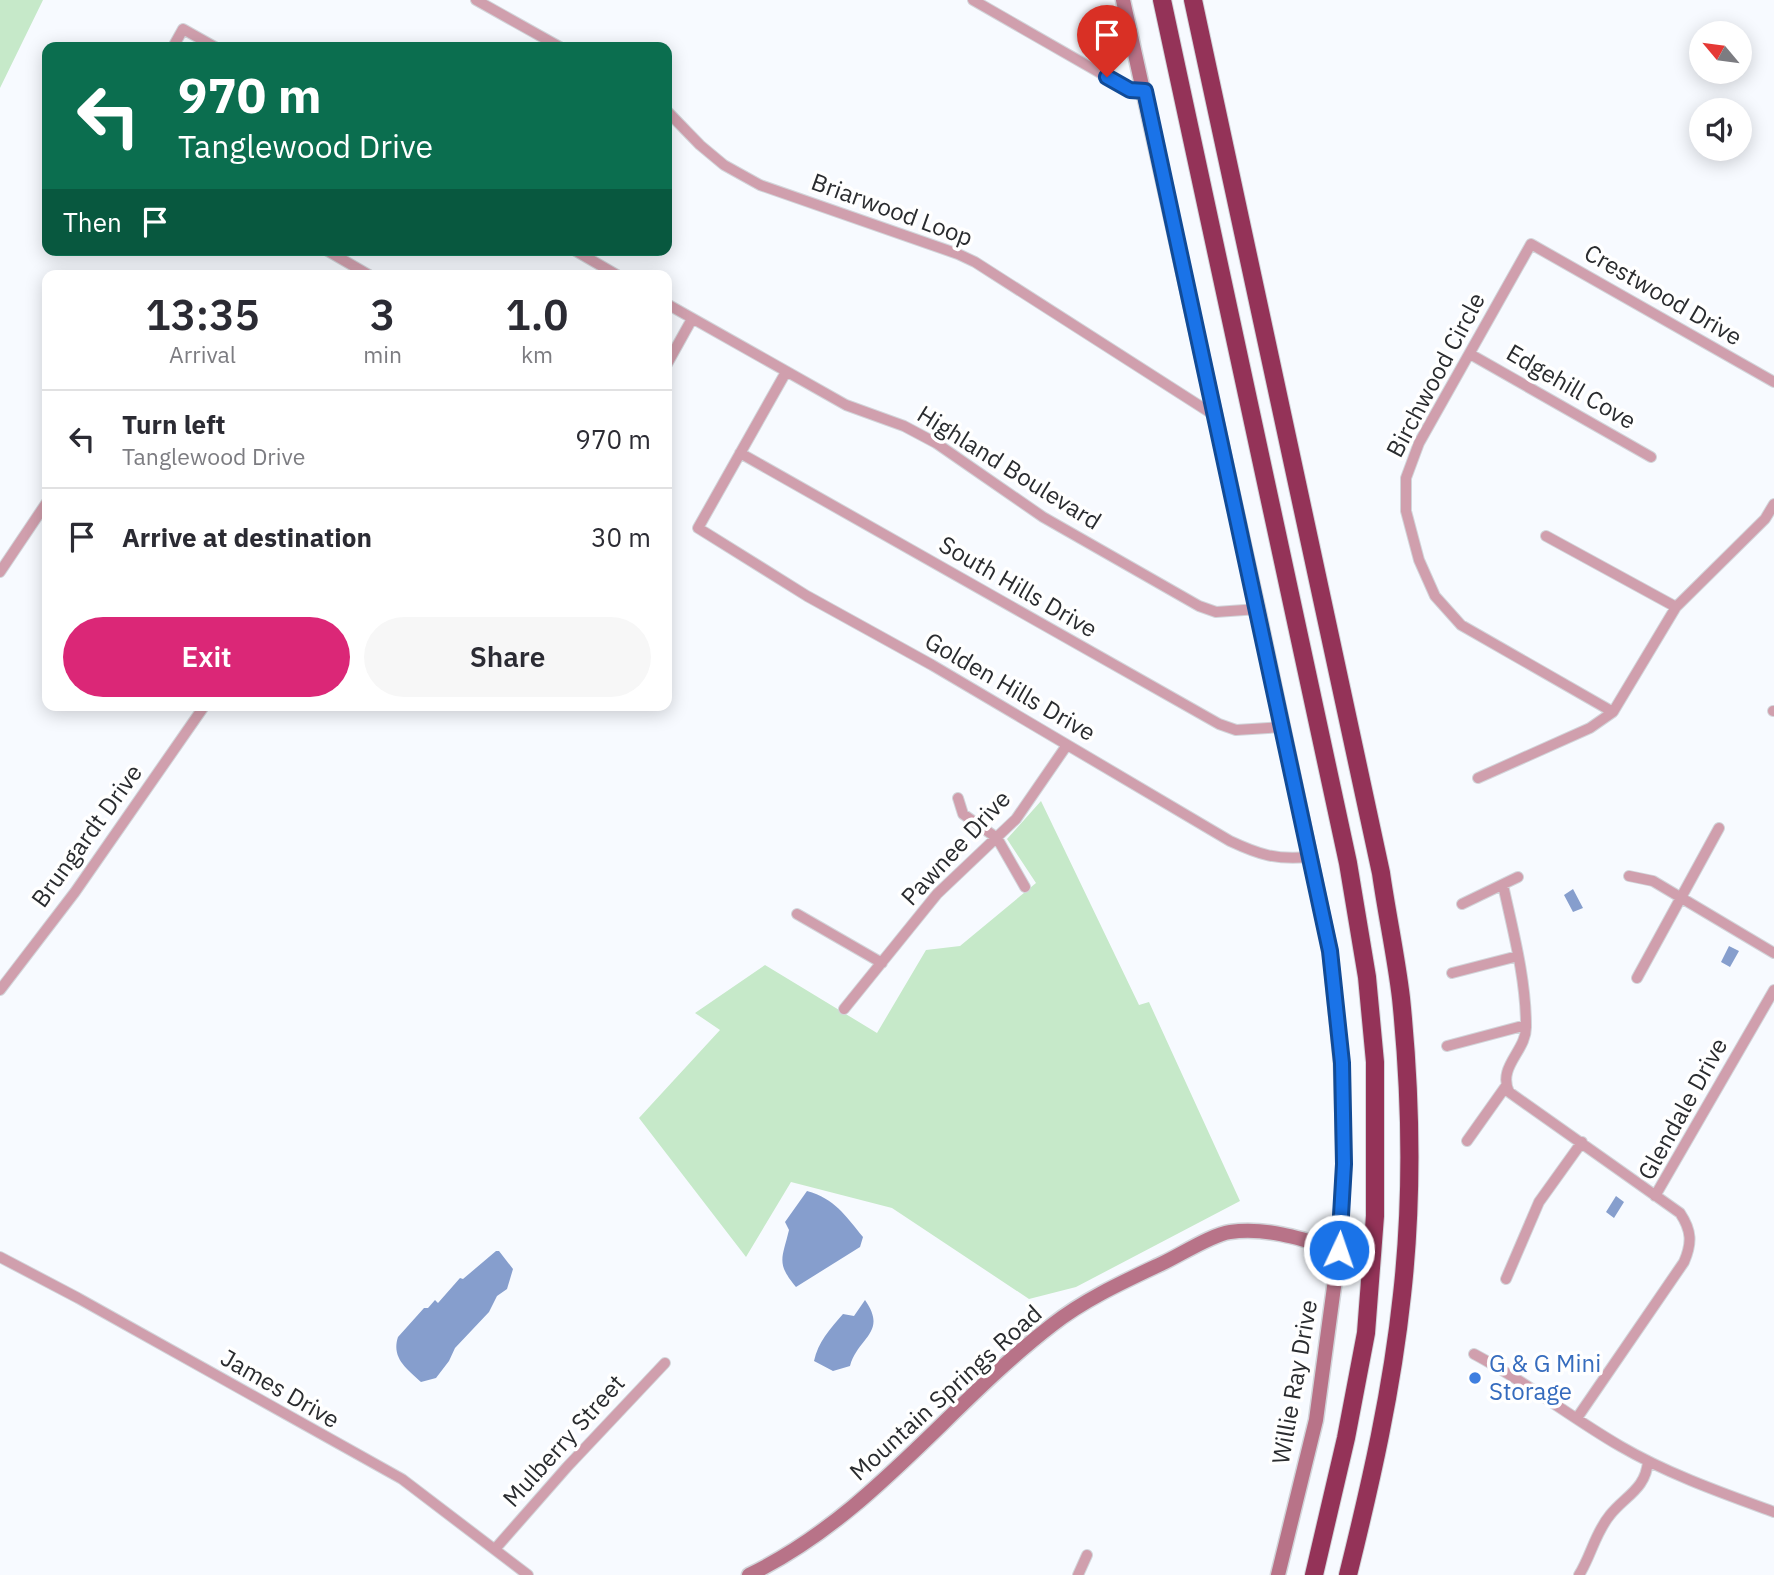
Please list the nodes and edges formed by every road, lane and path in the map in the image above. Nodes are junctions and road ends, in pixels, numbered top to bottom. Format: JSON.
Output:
{"nodes":[{"id":1,"x":476,"y":0,"type":"edge"},
{"id":2,"x":972,"y":0,"type":"edge"},
{"id":3,"x":1123,"y":0,"type":"edge"},
{"id":4,"x":1162,"y":0,"type":"edge"},
{"id":5,"x":1193,"y":0,"type":"edge"},
{"id":6,"x":176,"y":42,"type":"edge"},
{"id":7,"x":206,"y":42,"type":"edge"},
{"id":8,"x":551,"y":42,"type":"edge"},
{"id":9,"x":1145,"y":91,"type":"junction"},
{"id":10,"x":672,"y":116,"type":"edge"},
{"id":11,"x":1531,"y":244,"type":"joint"},
{"id":12,"x":336,"y":256,"type":"edge"},
{"id":13,"x":585,"y":256,"type":"edge"},
{"id":14,"x":599,"y":264,"type":"junction"},
{"id":15,"x":360,"y":270,"type":"edge"},
{"id":16,"x":596,"y":270,"type":"edge"},
{"id":17,"x":609,"y":270,"type":"edge"},
{"id":18,"x":672,"y":307,"type":"edge"},
{"id":19,"x":692,"y":319,"type":"junction"},
{"id":20,"x":1470,"y":354,"type":"junction"},
{"id":21,"x":672,"y":355,"type":"edge"},
{"id":22,"x":786,"y":372,"type":"junction"},
{"id":23,"x":1774,"y":382,"type":"edge"},
{"id":24,"x":1214,"y":415,"type":"junction"},
{"id":25,"x":740,"y":453,"type":"junction"},
{"id":26,"x":1651,"y":457,"type":"dead end"},
{"id":27,"x":1774,"y":504,"type":"edge"},
{"id":28,"x":42,"y":509,"type":"edge"},
{"id":29,"x":1770,"y":521,"type":"edge"},
{"id":30,"x":1546,"y":536,"type":"dead end"},
{"id":31,"x":0,"y":572,"type":"edge"},
{"id":32,"x":1676,"y":607,"type":"junction"},
{"id":33,"x":1258,"y":609,"type":"junction"},
{"id":34,"x":201,"y":711,"type":"edge"},
{"id":35,"x":1613,"y":712,"type":"junction"},
{"id":36,"x":1283,"y":727,"type":"junction"},
{"id":37,"x":1067,"y":745,"type":"junction"},
{"id":38,"x":1478,"y":778,"type":"dead end"},
{"id":39,"x":958,"y":798,"type":"dead end"},
{"id":40,"x":1719,"y":828,"type":"dead end"},
{"id":41,"x":997,"y":838,"type":"junction"},
{"id":42,"x":1309,"y":857,"type":"junction"},
{"id":43,"x":1629,"y":876,"type":"dead end"},
{"id":44,"x":1518,"y":877,"type":"dead end"},
{"id":45,"x":1503,"y":885,"type":"junction"},
{"id":46,"x":1025,"y":887,"type":"dead end"},
{"id":47,"x":1680,"y":897,"type":"junction"},
{"id":48,"x":1462,"y":904,"type":"dead end"},
{"id":49,"x":797,"y":914,"type":"dead end"},
{"id":50,"x":1774,"y":953,"type":"edge"},
{"id":51,"x":1518,"y":956,"type":"junction"},
{"id":52,"x":882,"y":963,"type":"junction"},
{"id":53,"x":1452,"y":973,"type":"dead end"},
{"id":54,"x":1637,"y":978,"type":"dead end"},
{"id":55,"x":0,"y":990,"type":"edge"},
{"id":56,"x":1774,"y":990,"type":"edge"},
{"id":57,"x":844,"y":1009,"type":"dead end"},
{"id":58,"x":1525,"y":1026,"type":"junction"},
{"id":59,"x":1447,"y":1046,"type":"dead end"},
{"id":60,"x":1506,"y":1086,"type":"junction"},
{"id":61,"x":1467,"y":1141,"type":"dead end"},
{"id":62,"x":1582,"y":1142,"type":"junction"},
{"id":63,"x":1655,"y":1196,"type":"junction"},
{"id":64,"x":1339,"y":1250,"type":"junction"},
{"id":65,"x":0,"y":1257,"type":"edge"},
{"id":66,"x":1506,"y":1279,"type":"dead end"},
{"id":67,"x":1474,"y":1354,"type":"dead end"},
{"id":68,"x":665,"y":1363,"type":"dead end"},
{"id":69,"x":1577,"y":1418,"type":"junction"},
{"id":70,"x":1648,"y":1461,"type":"junction"},
{"id":71,"x":1774,"y":1512,"type":"edge"},
{"id":72,"x":495,"y":1549,"type":"junction"},
{"id":73,"x":1087,"y":1555,"type":"dead end"},
{"id":74,"x":528,"y":1575,"type":"edge"},
{"id":75,"x":749,"y":1575,"type":"edge"},
{"id":76,"x":1078,"y":1575,"type":"edge"},
{"id":77,"x":1278,"y":1575,"type":"edge"},
{"id":78,"x":1314,"y":1575,"type":"edge"},
{"id":79,"x":1348,"y":1575,"type":"edge"},
{"id":80,"x":1579,"y":1575,"type":"edge"}],
"edges":[{"from":1,"to":8,"type":"street"},
{"from":2,"to":9,"type":"street"},
{"from":3,"to":9,"type":"street","name":"Willie Ray Drive"},
{"from":4,"to":78,"type":"highway"},
{"from":5,"to":79,"type":"highway"},
{"from":6,"to":7,"type":"street"},
{"from":9,"to":24,"type":"street","name":"Willie Ray Drive"},
{"from":10,"to":24,"type":"street","name":"Briarwood Loop"},
{"from":11,"to":20,"type":"street","name":"Birchwood Circle"},
{"from":11,"to":23,"type":"street","name":"Crestwood Drive"},
{"from":12,"to":15,"type":"street"},
{"from":13,"to":14,"type":"street"},
{"from":14,"to":16,"type":"street"},
{"from":14,"to":17,"type":"street"},
{"from":18,"to":19,"type":"street","name":"Highland Boulevard"},
{"from":19,"to":21,"type":"street"},
{"from":19,"to":22,"type":"street","name":"Highland Boulevard"},
{"from":20,"to":26,"type":"street","name":"Edgehill Cove"},
{"from":20,"to":35,"type":"street","name":"Birchwood Circle"},
{"from":22,"to":25,"type":"street"},
{"from":22,"to":33,"type":"street","name":"Highland Boulevard"},
{"from":24,"to":33,"type":"street","name":"Willie Ray Drive"},
{"from":25,"to":36,"type":"street","name":"South Hills Drive"},
{"from":25,"to":37,"type":"street","name":"Golden Hills Drive"},
{"from":27,"to":29,"type":"street"},
{"from":28,"to":31,"type":"street"},
{"from":29,"to":32,"type":"street"},
{"from":30,"to":32,"type":"street"},
{"from":32,"to":35,"type":"street"},
{"from":33,"to":36,"type":"street","name":"Willie Ray Drive"},
{"from":34,"to":55,"type":"street","name":"Brungardt Drive"},
{"from":35,"to":38,"type":"street"},
{"from":36,"to":42,"type":"street","name":"Willie Ray Drive"},
{"from":37,"to":41,"type":"street","name":"Pawnee Drive"},
{"from":37,"to":42,"type":"street","name":"Golden Hills Drive"},
{"from":39,"to":41,"type":"street"},
{"from":40,"to":47,"type":"street"},
{"from":41,"to":46,"type":"street"},
{"from":41,"to":52,"type":"street","name":"Pawnee Drive"},
{"from":42,"to":64,"type":"street","name":"Willie Ray Drive"},
{"from":43,"to":47,"type":"street"},
{"from":44,"to":45,"type":"street"},
{"from":45,"to":48,"type":"street"},
{"from":45,"to":51,"type":"street"},
{"from":47,"to":50,"type":"street"},
{"from":47,"to":54,"type":"street"},
{"from":49,"to":52,"type":"street"},
{"from":51,"to":53,"type":"street"},
{"from":51,"to":58,"type":"street"},
{"from":52,"to":57,"type":"street","name":"Pawnee Drive"},
{"from":56,"to":63,"type":"street","name":"Glendale Drive"},
{"from":58,"to":59,"type":"street"},
{"from":58,"to":60,"type":"street"},
{"from":60,"to":61,"type":"street"},
{"from":60,"to":62,"type":"street"},
{"from":62,"to":63,"type":"street"},
{"from":62,"to":66,"type":"street"},
{"from":63,"to":69,"type":"street","name":"Glendale Drive"},
{"from":64,"to":75,"type":"street","name":"Mountain Springs Road"},
{"from":64,"to":77,"type":"street","name":"Willie Ray Drive"},
{"from":65,"to":72,"type":"street","name":"James Drive"},
{"from":67,"to":69,"type":"street"},
{"from":68,"to":72,"type":"street","name":"Mulberry Street"},
{"from":69,"to":70,"type":"street"},
{"from":70,"to":71,"type":"street"},
{"from":70,"to":80,"type":"street"},
{"from":72,"to":74,"type":"street","name":"James Drive"},
{"from":73,"to":76,"type":"street"}]}
